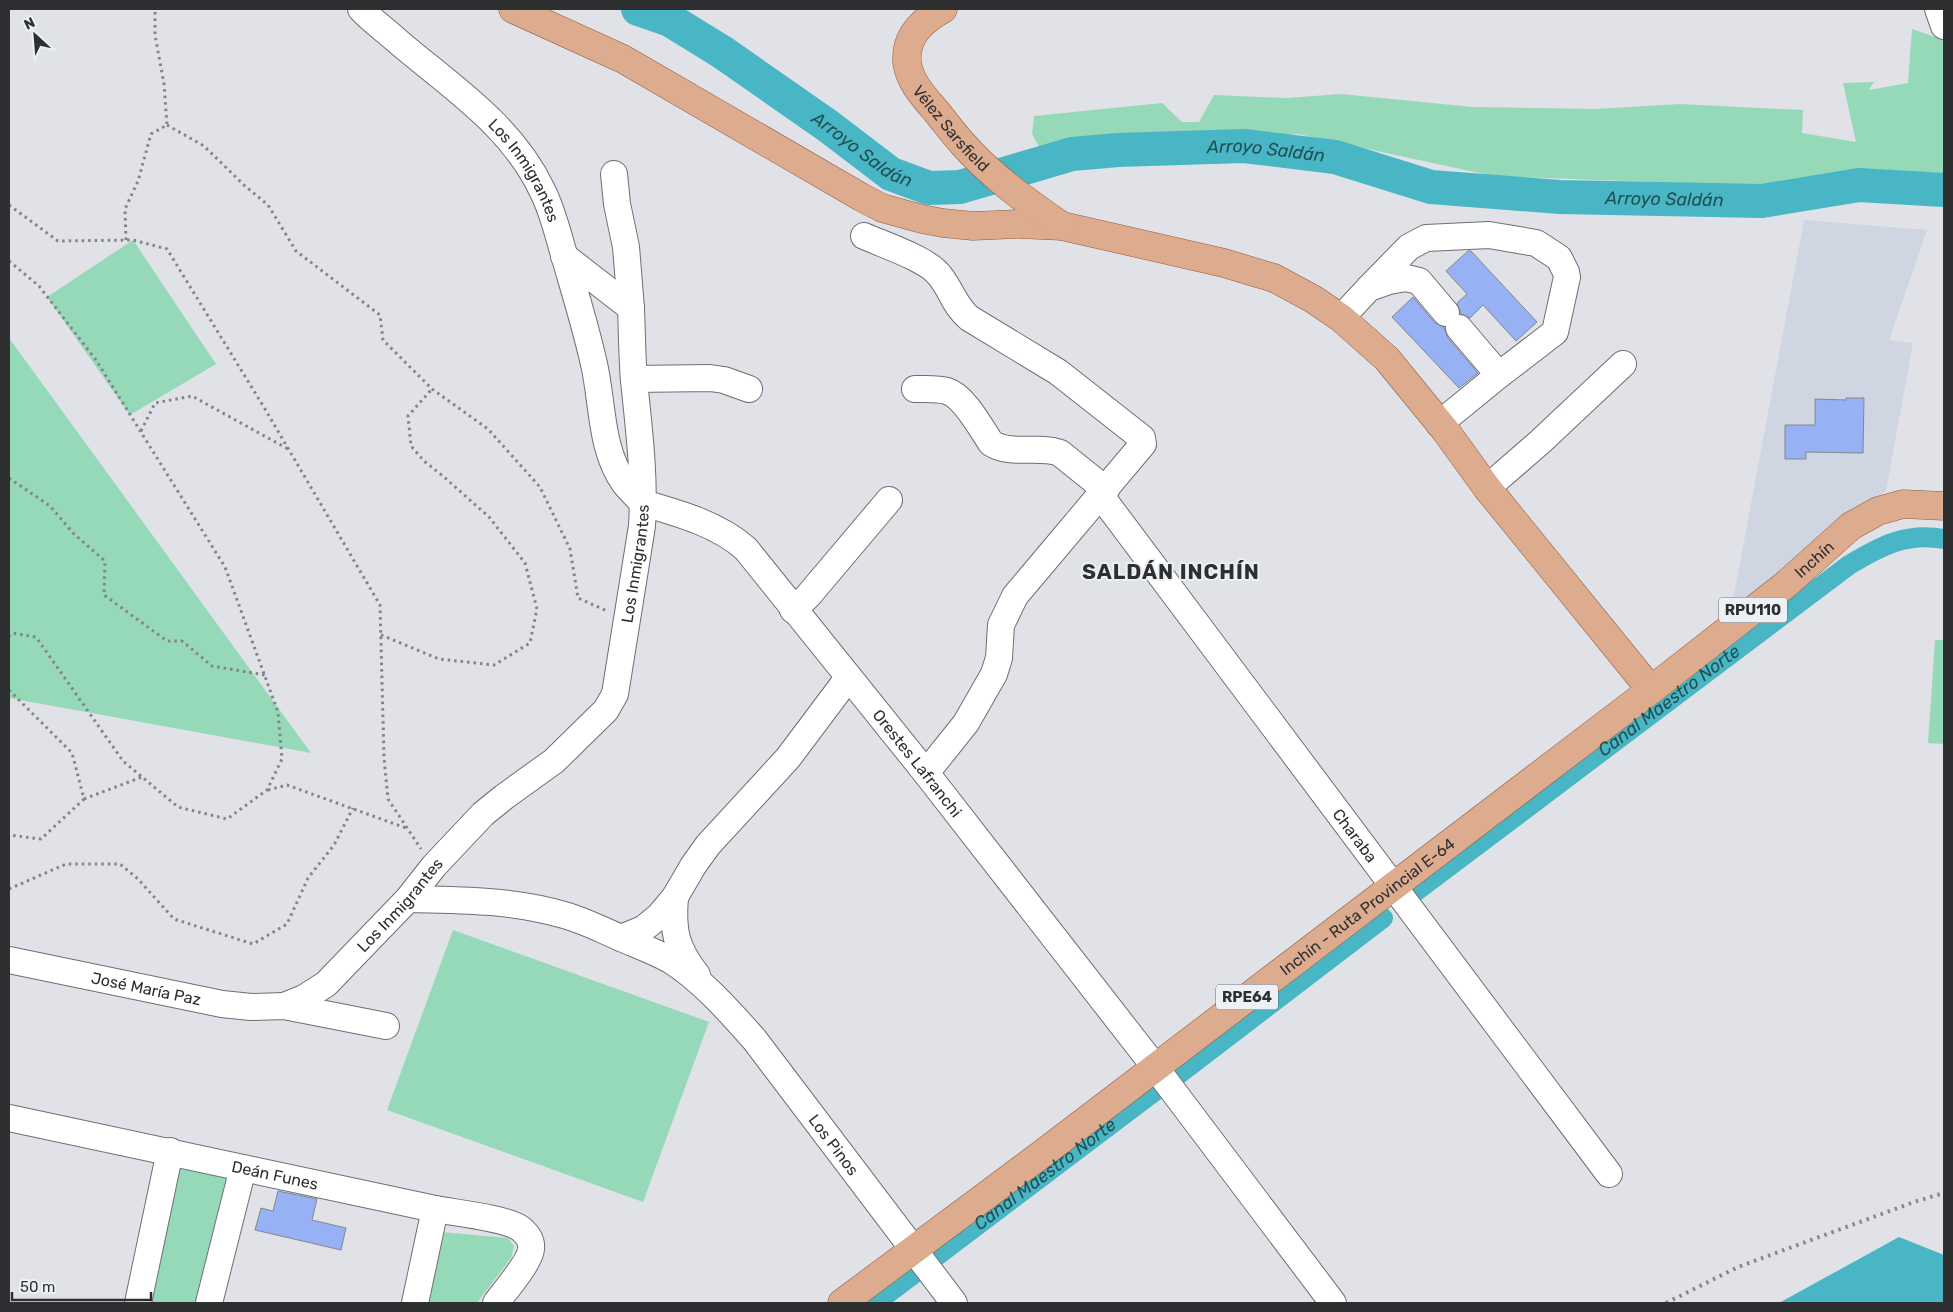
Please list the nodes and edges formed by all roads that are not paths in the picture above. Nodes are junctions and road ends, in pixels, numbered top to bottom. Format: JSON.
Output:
{"nodes":[{"id":1,"x":361,"y":9,"type":"edge"},
{"id":2,"x":512,"y":9,"type":"edge"},
{"id":3,"x":944,"y":9,"type":"edge"},
{"id":4,"x":1938,"y":9,"type":"edge"},
{"id":5,"x":1944,"y":26,"type":"edge"},
{"id":6,"x":614,"y":174,"type":"dead end"},
{"id":7,"x":1017,"y":194,"type":"junction"},
{"id":8,"x":999,"y":225,"type":"junction"},
{"id":9,"x":1062,"y":226,"type":"junction"},
{"id":10,"x":864,"y":236,"type":"dead end"},
{"id":11,"x":564,"y":256,"type":"junction"},
{"id":12,"x":1369,"y":288,"type":"junction"},
{"id":13,"x":631,"y":308,"type":"junction"},
{"id":14,"x":1341,"y":318,"type":"junction"},
{"id":15,"x":1623,"y":364,"type":"dead end"},
{"id":16,"x":1499,"y":375,"type":"junction"},
{"id":17,"x":634,"y":379,"type":"junction"},
{"id":18,"x":749,"y":389,"type":"dead end"},
{"id":19,"x":915,"y":389,"type":"dead end"},
{"id":20,"x":1439,"y":424,"type":"junction"},
{"id":21,"x":1487,"y":488,"type":"junction"},
{"id":22,"x":1104,"y":493,"type":"junction"},
{"id":23,"x":889,"y":500,"type":"dead end"},
{"id":24,"x":643,"y":503,"type":"junction"},
{"id":25,"x":1944,"y":506,"type":"edge"},
{"id":26,"x":793,"y":610,"type":"junction"},
{"id":27,"x":848,"y":678,"type":"junction"},
{"id":28,"x":1651,"y":690,"type":"junction"},
{"id":29,"x":926,"y":773,"type":"junction"},
{"id":30,"x":1394,"y":886,"type":"junction"},
{"id":31,"x":675,"y":897,"type":"junction"},
{"id":32,"x":408,"y":899,"type":"junction"},
{"id":33,"x":621,"y":938,"type":"junction"},
{"id":34,"x":9,"y":960,"type":"edge"},
{"id":35,"x":709,"y":990,"type":"junction"},
{"id":36,"x":284,"y":1006,"type":"junction"},
{"id":37,"x":386,"y":1026,"type":"dead end"},
{"id":38,"x":1155,"y":1067,"type":"junction"},
{"id":39,"x":9,"y":1118,"type":"edge"},
{"id":40,"x":170,"y":1151,"type":"junction"},
{"id":41,"x":243,"y":1168,"type":"junction"},
{"id":42,"x":1609,"y":1174,"type":"dead end"},
{"id":43,"x":435,"y":1210,"type":"junction"},
{"id":44,"x":914,"y":1249,"type":"junction"},
{"id":45,"x":138,"y":1303,"type":"edge"},
{"id":46,"x":209,"y":1303,"type":"edge"},
{"id":47,"x":415,"y":1303,"type":"edge"},
{"id":48,"x":496,"y":1303,"type":"edge"},
{"id":49,"x":842,"y":1303,"type":"edge"},
{"id":50,"x":954,"y":1303,"type":"edge"},
{"id":51,"x":1333,"y":1303,"type":"edge"}],
"edges":[{"from":1,"to":11,"type":"street","name":"Los Inmigrantes"},
{"from":2,"to":8,"type":"main road"},
{"from":3,"to":7,"type":"main road","name":"Vélez Sarsfield"},
{"from":4,"to":5,"type":"street"},
{"from":6,"to":13,"type":"street"},
{"from":7,"to":8,"type":"main road"},
{"from":7,"to":9,"type":"main road","name":"Vélez Sarsfield"},
{"from":8,"to":9,"type":"main road"},
{"from":9,"to":14,"type":"main road"},
{"from":10,"to":22,"type":"street"},
{"from":11,"to":13,"type":"street"},
{"from":11,"to":24,"type":"street","name":"Los Inmigrantes"},
{"from":12,"to":14,"type":"street"},
{"from":12,"to":16,"type":"street"},
{"from":12,"to":16,"type":"street"},
{"from":13,"to":17,"type":"street"},
{"from":14,"to":20,"type":"main road"},
{"from":15,"to":21,"type":"street"},
{"from":16,"to":20,"type":"street"},
{"from":17,"to":18,"type":"street"},
{"from":17,"to":24,"type":"street"},
{"from":19,"to":22,"type":"street","name":"Charaba"},
{"from":20,"to":21,"type":"main road"},
{"from":21,"to":28,"type":"main road"},
{"from":22,"to":29,"type":"street"},
{"from":22,"to":30,"type":"street","name":"Charaba"},
{"from":23,"to":26,"type":"street"},
{"from":24,"to":26,"type":"street","name":"Orestes Lafranchi"},
{"from":24,"to":32,"type":"street","name":"Los Inmigrantes"},
{"from":25,"to":28,"type":"main road","name":"Inchín","number":"RPU110"},
{"from":26,"to":27,"type":"street","name":"Orestes Lafranchi"},
{"from":27,"to":29,"type":"street","name":"Orestes Lafranchi"},
{"from":27,"to":31,"type":"street"},
{"from":28,"to":30,"type":"main road","name":"Inchín - Ruta Provincial E-64","number":"RPE64"},
{"from":29,"to":38,"type":"street","name":"Orestes Lafranchi"},
{"from":30,"to":38,"type":"main road","name":"Inchín - Ruta Provincial E-64","number":"RPE64"},
{"from":30,"to":42,"type":"street","name":"Charaba"},
{"from":31,"to":33,"type":"street"},
{"from":31,"to":35,"type":"street","name":"Los Pinos"},
{"from":32,"to":33,"type":"street","name":"Los Pinos"},
{"from":32,"to":36,"type":"street","name":"Los Inmigrantes"},
{"from":33,"to":35,"type":"street","name":"Los Pinos"},
{"from":34,"to":36,"type":"street","name":"José María Paz"},
{"from":35,"to":44,"type":"street","name":"Los Pinos"},
{"from":36,"to":37,"type":"street"},
{"from":38,"to":44,"type":"main road","name":"Inchín - Ruta Provincial E-64","number":"RPE64"},
{"from":38,"to":51,"type":"street","name":"Orestes Lafranchi"},
{"from":39,"to":40,"type":"street","name":"Deán Funes"},
{"from":40,"to":41,"type":"street","name":"Deán Funes"},
{"from":40,"to":45,"type":"street"},
{"from":41,"to":43,"type":"street","name":"Deán Funes"},
{"from":41,"to":46,"type":"street"},
{"from":43,"to":47,"type":"street"},
{"from":43,"to":48,"type":"street","name":"Deán Funes"},
{"from":44,"to":49,"type":"main road","name":"Inchín - Ruta Provincial E-64","number":"RPE64"},
{"from":44,"to":50,"type":"street","name":"Los Pinos"}]}
